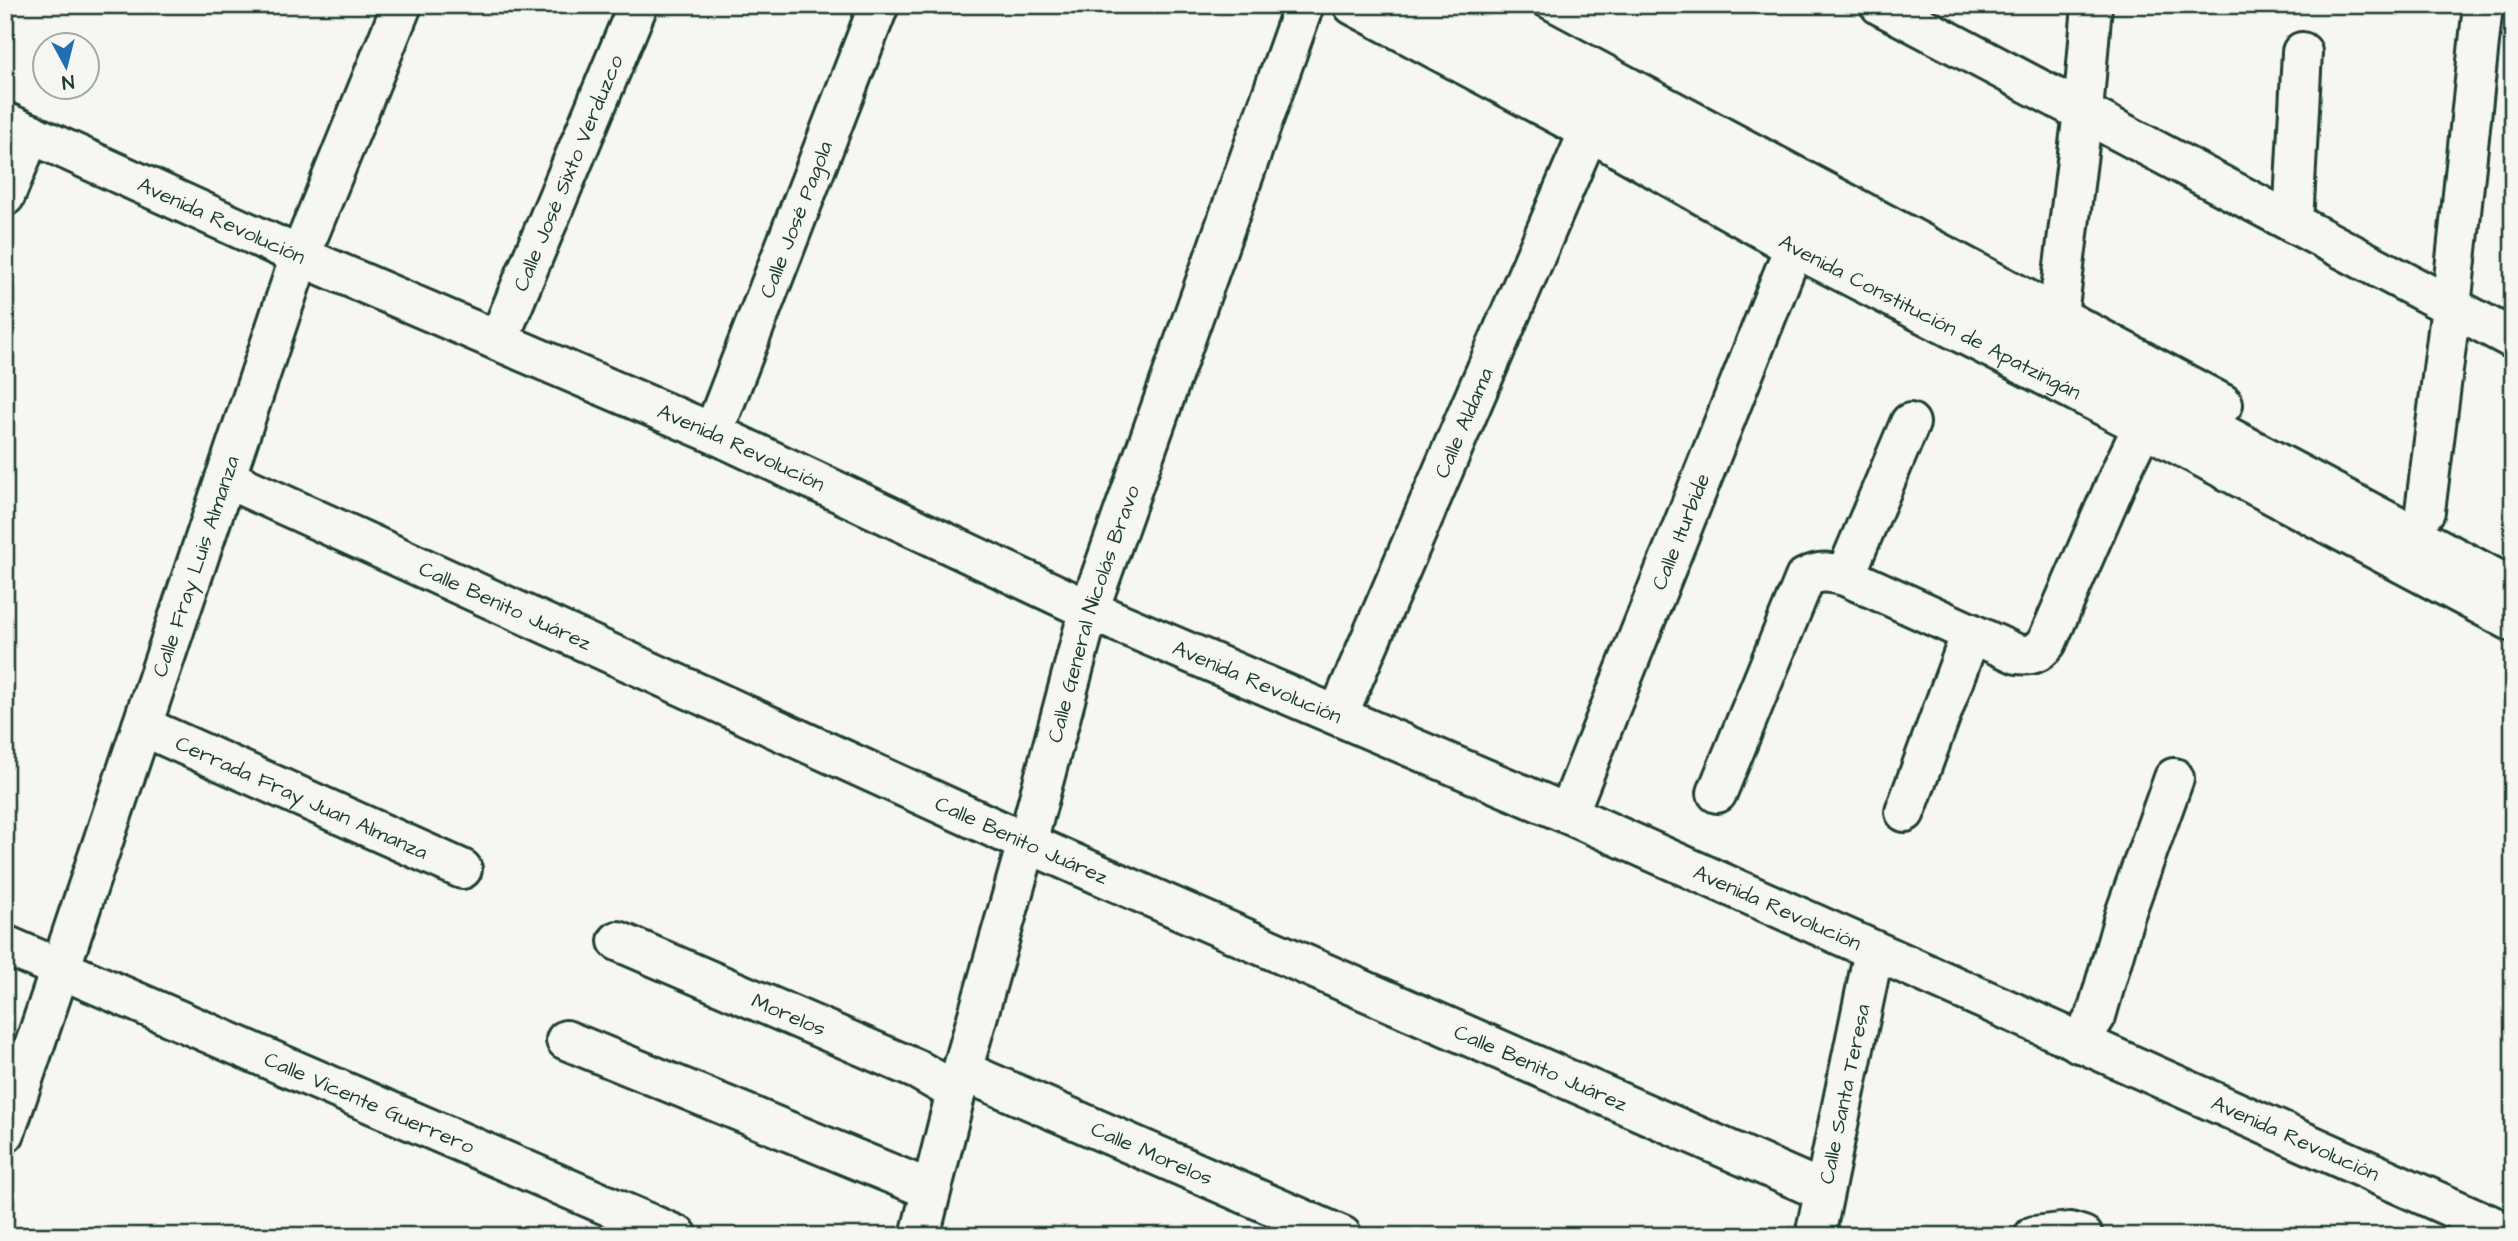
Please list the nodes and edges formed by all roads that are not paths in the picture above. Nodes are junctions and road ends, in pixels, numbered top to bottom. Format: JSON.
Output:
{"nodes":[{"id":1,"x":402,"y":5,"type":"edge"},
{"id":2,"x":638,"y":5,"type":"edge"},
{"id":3,"x":880,"y":5,"type":"edge"},
{"id":4,"x":1304,"y":5,"type":"edge"},
{"id":5,"x":1353,"y":5,"type":"edge"},
{"id":6,"x":1415,"y":5,"type":"edge"},
{"id":7,"x":1474,"y":5,"type":"edge"},
{"id":8,"x":1880,"y":5,"type":"edge"},
{"id":9,"x":2092,"y":5,"type":"edge"},
{"id":10,"x":2483,"y":5,"type":"edge"},
{"id":11,"x":2302,"y":52,"type":"dead end"},
{"id":12,"x":2083,"y":112,"type":"junction"},
{"id":13,"x":18,"y":127,"type":"edge"},
{"id":14,"x":1589,"y":131,"type":"junction"},
{"id":15,"x":5,"y":196,"type":"edge"},
{"id":16,"x":2293,"y":223,"type":"junction"},
{"id":17,"x":1794,"y":247,"type":"junction"},
{"id":18,"x":300,"y":256,"type":"junction"},
{"id":19,"x":2451,"y":307,"type":"junction"},
{"id":20,"x":2058,"y":316,"type":"junction"},
{"id":21,"x":2513,"y":339,"type":"edge"},
{"id":22,"x":498,"y":341,"type":"junction"},
{"id":23,"x":1910,"y":423,"type":"dead end"},
{"id":24,"x":2143,"y":426,"type":"junction"},
{"id":25,"x":713,"y":433,"type":"junction"},
{"id":26,"x":225,"y":478,"type":"junction"},
{"id":27,"x":2425,"y":511,"type":"junction"},
{"id":28,"x":2513,"y":557,"type":"edge"},
{"id":29,"x":1845,"y":576,"type":"junction"},
{"id":30,"x":2513,"y":588,"type":"edge"},
{"id":31,"x":1088,"y":610,"type":"junction"},
{"id":32,"x":2513,"y":622,"type":"edge"},
{"id":33,"x":1970,"y":634,"type":"junction"},
{"id":34,"x":1338,"y":715,"type":"junction"},
{"id":35,"x":142,"y":726,"type":"junction"},
{"id":36,"x":2174,"y":778,"type":"dead end"},
{"id":37,"x":1717,"y":793,"type":"dead end"},
{"id":38,"x":1905,"y":812,"type":"dead end"},
{"id":39,"x":1568,"y":814,"type":"junction"},
{"id":40,"x":1027,"y":843,"type":"junction"},
{"id":41,"x":462,"y":869,"type":"dead end"},
{"id":42,"x":618,"y":941,"type":"dead end"},
{"id":43,"x":5,"y":944,"type":"edge"},
{"id":44,"x":1874,"y":951,"type":"junction"},
{"id":45,"x":61,"y":968,"type":"junction"},
{"id":46,"x":566,"y":1040,"type":"dead end"},
{"id":47,"x":2079,"y":1042,"type":"junction"},
{"id":48,"x":959,"y":1082,"type":"junction"},
{"id":49,"x":5,"y":1133,"type":"edge"},
{"id":50,"x":931,"y":1190,"type":"junction"},
{"id":51,"x":1823,"y":1191,"type":"junction"},
{"id":52,"x":2513,"y":1235,"type":"edge"},
{"id":53,"x":678,"y":1236,"type":"edge"},
{"id":54,"x":920,"y":1236,"type":"edge"},
{"id":55,"x":1342,"y":1236,"type":"edge"},
{"id":56,"x":1815,"y":1236,"type":"edge"},
{"id":57,"x":2034,"y":1236,"type":"edge"},
{"id":58,"x":2083,"y":1236,"type":"edge"}],
"edges":[{"from":1,"to":18,"type":"street","name":"Calle Fray Luis Almanza"},
{"from":2,"to":22,"type":"street","name":"Calle José Sixto Verduzco"},
{"from":3,"to":25,"type":"street","name":"Calle José Pagola"},
{"from":4,"to":31,"type":"street","name":"Calle General Nicolás Bravo"},
{"from":5,"to":14,"type":"street","name":"Avenida Constitución de Apatzingán"},
{"from":6,"to":30,"type":"street","name":"Avenida Constitución de Apatzingán"},
{"from":7,"to":20,"type":"street"},
{"from":8,"to":12,"type":"street"},
{"from":9,"to":12,"type":"street"},
{"from":10,"to":19,"type":"street"},
{"from":11,"to":16,"type":"street"},
{"from":12,"to":16,"type":"street"},
{"from":12,"to":20,"type":"street"},
{"from":13,"to":15,"type":"street"},
{"from":13,"to":18,"type":"street","name":"Avenida Revolución"},
{"from":14,"to":17,"type":"street","name":"Avenida Constitución de Apatzingán"},
{"from":14,"to":34,"type":"street","name":"Calle Aldama"},
{"from":16,"to":19,"type":"street"},
{"from":17,"to":24,"type":"street","name":"Avenida Constitución de Apatzingán"},
{"from":17,"to":39,"type":"street","name":"Calle Iturbide"},
{"from":18,"to":22,"type":"street","name":"Avenida Revolución"},
{"from":18,"to":26,"type":"street","name":"Calle Fray Luis Almanza"},
{"from":19,"to":21,"type":"street"},
{"from":19,"to":27,"type":"street"},
{"from":20,"to":27,"type":"street"},
{"from":22,"to":25,"type":"street","name":"Avenida Revolución"},
{"from":23,"to":29,"type":"street"},
{"from":24,"to":32,"type":"street","name":"Avenida Constitución de Apatzingán"},
{"from":24,"to":33,"type":"street"},
{"from":25,"to":31,"type":"street","name":"Avenida Revolución"},
{"from":26,"to":35,"type":"street","name":"Calle Fray Luis Almanza"},
{"from":26,"to":40,"type":"street","name":"Calle Benito Juárez"},
{"from":27,"to":28,"type":"street"},
{"from":29,"to":33,"type":"street"},
{"from":29,"to":37,"type":"street"},
{"from":31,"to":34,"type":"street","name":"Avenida Revolución"},
{"from":31,"to":40,"type":"street","name":"Calle General Nicolás Bravo"},
{"from":33,"to":38,"type":"street"},
{"from":34,"to":39,"type":"street","name":"Avenida Revolución"},
{"from":35,"to":41,"type":"street","name":"Cerrada Fray Juan Almanza"},
{"from":35,"to":45,"type":"street","name":"Calle Fray Luis Almanza"},
{"from":36,"to":47,"type":"street"},
{"from":39,"to":44,"type":"street","name":"Avenida Revolución"},
{"from":40,"to":48,"type":"street","name":"Calle General Nicolás Bravo"},
{"from":40,"to":51,"type":"street","name":"Calle Benito Juárez"},
{"from":42,"to":48,"type":"street","name":"Morelos"},
{"from":43,"to":45,"type":"street","name":"Calle Vicente Guerrero"},
{"from":44,"to":47,"type":"street","name":"Avenida Revolución"},
{"from":44,"to":51,"type":"street","name":"Calle Santa Teresa"},
{"from":45,"to":49,"type":"street","name":"Calle Fray Luis Almanza"},
{"from":45,"to":53,"type":"street","name":"Calle Vicente Guerrero"},
{"from":46,"to":50,"type":"street"},
{"from":47,"to":52,"type":"street","name":"Avenida Revolución"},
{"from":48,"to":50,"type":"street","name":"Calle General Nicolás Bravo"},
{"from":48,"to":55,"type":"street","name":"Calle Morelos"},
{"from":50,"to":54,"type":"street","name":"Calle General Nicolás Bravo"},
{"from":51,"to":56,"type":"street","name":"Calle Santa Teresa"},
{"from":57,"to":58,"type":"street"}]}
